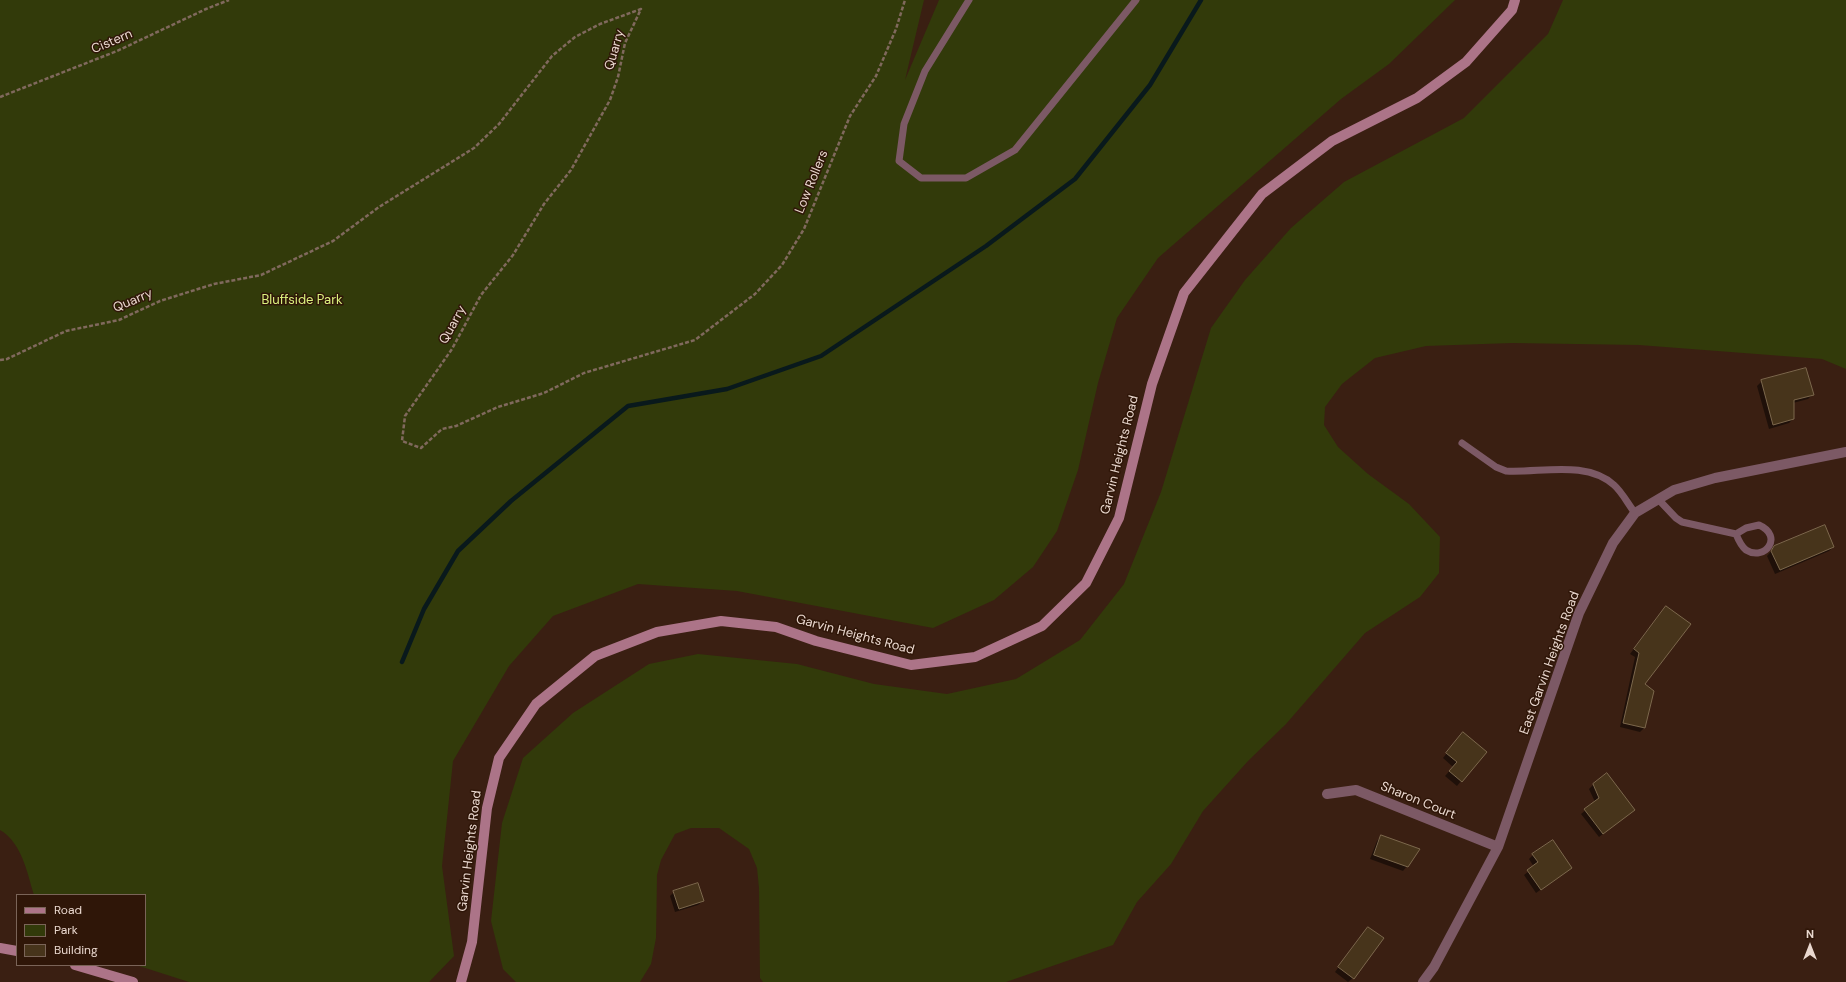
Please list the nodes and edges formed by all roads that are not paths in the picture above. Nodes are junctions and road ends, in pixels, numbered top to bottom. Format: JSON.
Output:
{"nodes":[{"id":1,"x":969,"y":0,"type":"edge"},
{"id":2,"x":1136,"y":0,"type":"edge"},
{"id":3,"x":1515,"y":0,"type":"edge"},
{"id":4,"x":1462,"y":443,"type":"dead end"},
{"id":5,"x":1846,"y":452,"type":"edge"},
{"id":6,"x":1658,"y":499,"type":"junction"},
{"id":7,"x":1635,"y":512,"type":"junction"},
{"id":8,"x":1736,"y":534,"type":"junction"},
{"id":9,"x":1327,"y":794,"type":"dead end"},
{"id":10,"x":1498,"y":846,"type":"junction"},
{"id":11,"x":0,"y":948,"type":"edge"},
{"id":12,"x":16,"y":951,"type":"edge"},
{"id":13,"x":78,"y":966,"type":"edge"},
{"id":14,"x":133,"y":982,"type":"edge"},
{"id":15,"x":461,"y":982,"type":"edge"},
{"id":16,"x":1423,"y":982,"type":"edge"}],
"edges":[{"from":1,"to":2,"type":"lane"},
{"from":3,"to":15,"type":"main road","name":"Garvin Heights Road"},
{"from":4,"to":7,"type":"lane"},
{"from":5,"to":6,"type":"street","name":"East Garvin Heights Road"},
{"from":6,"to":7,"type":"street","name":"East Garvin Heights Road"},
{"from":6,"to":8,"type":"lane"},
{"from":7,"to":10,"type":"street","name":"East Garvin Heights Road"},
{"from":8,"to":8,"type":"lane"},
{"from":9,"to":10,"type":"street","name":"Sharon Court"},
{"from":10,"to":16,"type":"street","name":"East Garvin Heights Road"},
{"from":11,"to":12,"type":"main road"},
{"from":13,"to":14,"type":"main road"}]}
